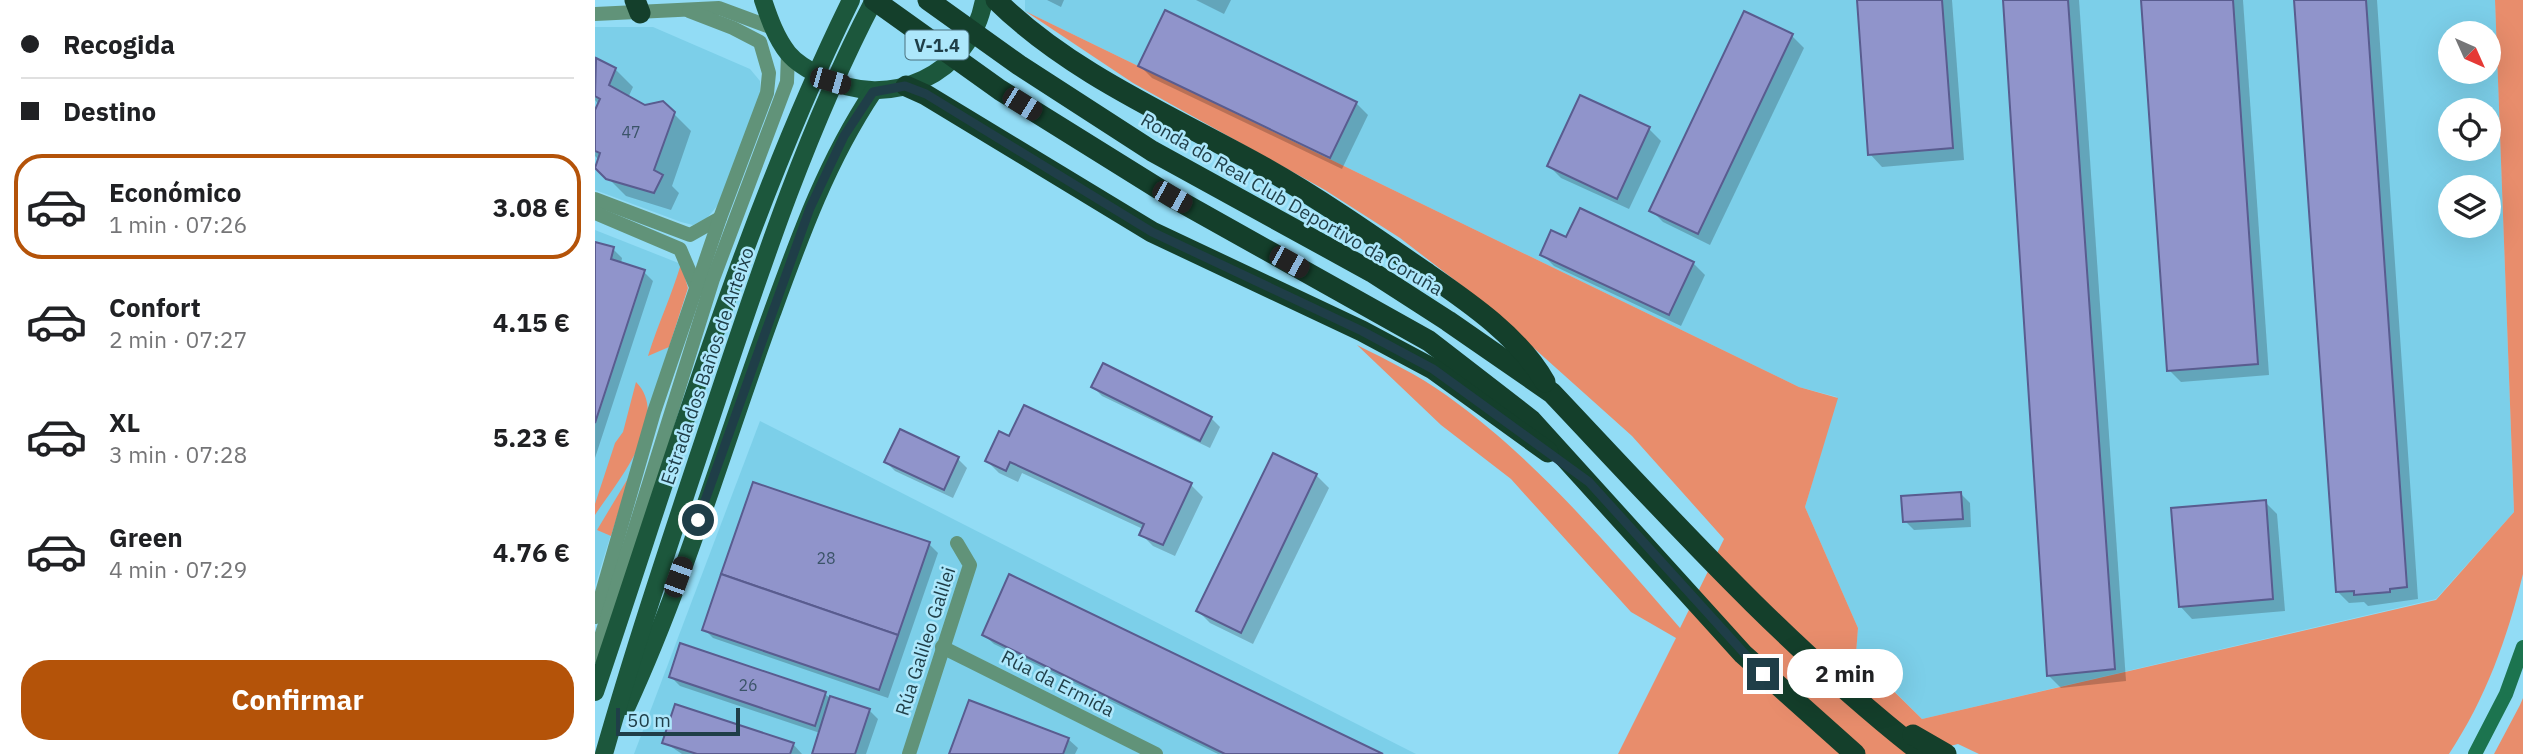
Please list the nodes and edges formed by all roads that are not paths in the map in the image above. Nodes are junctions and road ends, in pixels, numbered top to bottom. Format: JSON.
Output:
{"nodes":[{"id":1,"x":763,"y":0,"type":"edge"},
{"id":2,"x":851,"y":0,"type":"edge"},
{"id":3,"x":874,"y":0,"type":"edge"},
{"id":4,"x":928,"y":0,"type":"edge"},
{"id":5,"x":984,"y":0,"type":"edge"},
{"id":6,"x":996,"y":0,"type":"edge"},
{"id":7,"x":637,"y":6,"type":"edge"},
{"id":8,"x":688,"y":11,"type":"junction"},
{"id":9,"x":595,"y":14,"type":"edge"},
{"id":10,"x":773,"y":28,"type":"junction"},
{"id":11,"x":788,"y":54,"type":"junction"},
{"id":12,"x":905,"y":86,"type":"junction"},
{"id":13,"x":873,"y":92,"type":"junction"},
{"id":14,"x":769,"y":132,"type":"junction"},
{"id":15,"x":595,"y":199,"type":"edge"},
{"id":16,"x":595,"y":213,"type":"edge"},
{"id":17,"x":720,"y":218,"type":"junction"},
{"id":18,"x":697,"y":289,"type":"junction"},
{"id":19,"x":1552,"y":393,"type":"junction"},
{"id":20,"x":1589,"y":482,"type":"junction"},
{"id":21,"x":957,"y":543,"type":"dead end"},
{"id":22,"x":595,"y":617,"type":"edge"},
{"id":23,"x":2523,"y":647,"type":"edge"},
{"id":24,"x":942,"y":648,"type":"junction"},
{"id":25,"x":595,"y":656,"type":"edge"},
{"id":26,"x":595,"y":691,"type":"edge"},
{"id":27,"x":1870,"y":713,"type":"junction"},
{"id":28,"x":605,"y":754,"type":"edge"},
{"id":29,"x":909,"y":754,"type":"edge"},
{"id":30,"x":1156,"y":754,"type":"edge"},
{"id":31,"x":1855,"y":754,"type":"edge"},
{"id":32,"x":1923,"y":754,"type":"edge"},
{"id":33,"x":1946,"y":754,"type":"edge"},
{"id":34,"x":2475,"y":754,"type":"edge"}],
"edges":[{"from":1,"to":10,"type":"main road"},
{"from":2,"to":26,"type":"main road","name":"Estrada dos Baños de Arteixo"},
{"from":3,"to":20,"type":"highway","number":"V-1.4"},
{"from":3,"to":28,"type":"main road","name":"Estrada dos Baños de Arteixo"},
{"from":4,"to":19,"type":"highway","name":"Ronda do Real Club Deportivo da Coruña","number":"V-1.4"},
{"from":5,"to":12,"type":"main road"},
{"from":6,"to":19,"type":"highway"},
{"from":7,"to":8,"type":"street"},
{"from":7,"to":9,"type":"street"},
{"from":8,"to":10,"type":"street"},
{"from":8,"to":17,"type":"street","name":"Estrada dos Baños de Arteixo"},
{"from":10,"to":11,"type":"main road"},
{"from":11,"to":13,"type":"main road"},
{"from":11,"to":14,"type":"street","name":"Estrada dos Baños de Arteixo"},
{"from":12,"to":13,"type":"main road"},
{"from":12,"to":20,"type":"highway"},
{"from":13,"to":28,"type":"main road"},
{"from":14,"to":17,"type":"street","name":"Estrada dos Baños de Arteixo"},
{"from":14,"to":25,"type":"street","name":"Estrada dos Baños de Arteixo"},
{"from":15,"to":17,"type":"street"},
{"from":16,"to":18,"type":"street"},
{"from":17,"to":18,"type":"street","name":"Estrada dos Baños de Arteixo"},
{"from":18,"to":22,"type":"street","name":"Estrada dos Baños de Arteixo"},
{"from":19,"to":27,"type":"highway","name":"Ronda do Real Club Deportivo da Coruña","number":"V-1.4"},
{"from":20,"to":31,"type":"highway","number":"V-1.4"},
{"from":21,"to":24,"type":"street","name":"Rúa Galileo Galilei"},
{"from":23,"to":34,"type":"main road"},
{"from":24,"to":29,"type":"street","name":"Rúa Galileo Galilei"},
{"from":24,"to":30,"type":"street","name":"Rúa da Ermida"},
{"from":27,"to":32,"type":"highway","name":"Ronda do Real Club Deportivo da Coruña","number":"V-1.4"},
{"from":27,"to":33,"type":"highway"}]}
